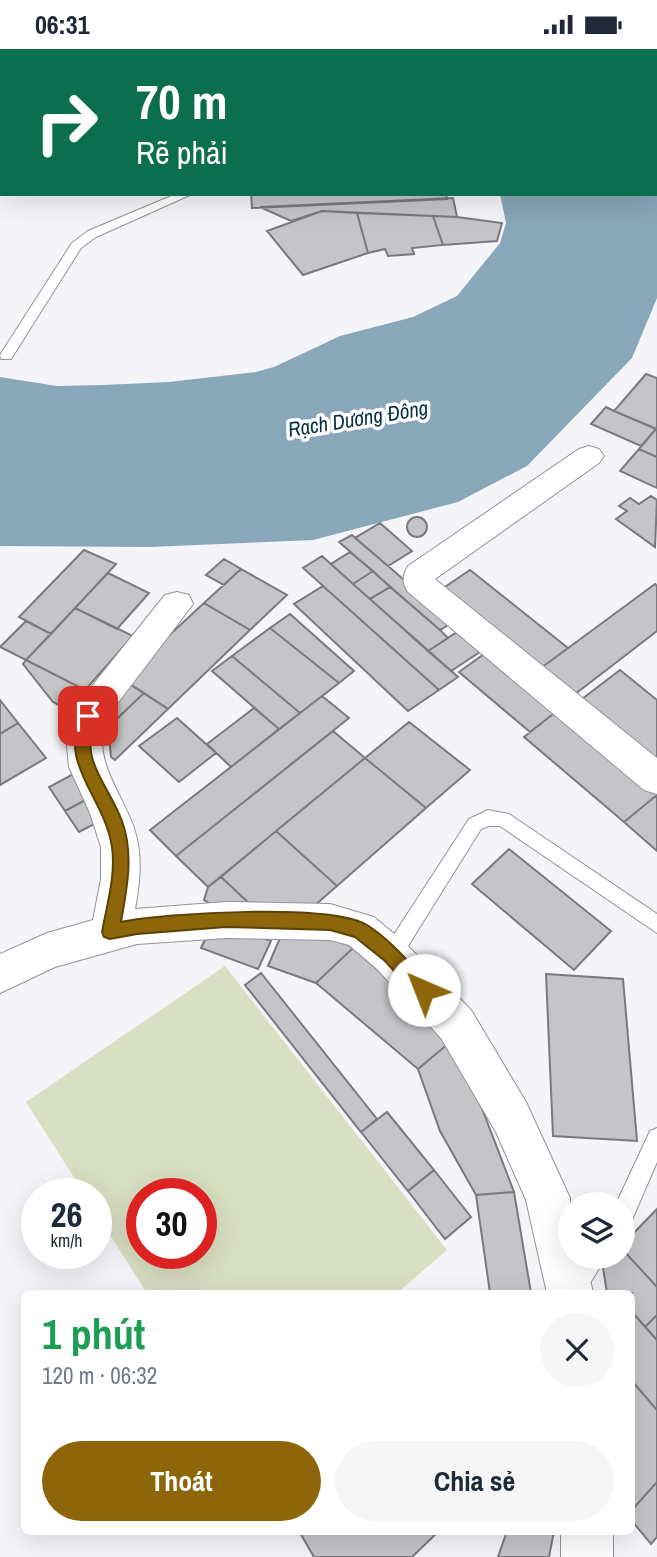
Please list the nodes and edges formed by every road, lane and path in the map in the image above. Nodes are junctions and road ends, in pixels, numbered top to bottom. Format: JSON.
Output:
{"nodes":[{"id":1,"x":181,"y":196,"type":"edge"},
{"id":2,"x":6,"y":356,"type":"dead end"},
{"id":3,"x":589,"y":456,"type":"dead end"},
{"id":4,"x":177,"y":604,"type":"dead end"},
{"id":5,"x":657,"y":779,"type":"edge"},
{"id":6,"x":657,"y":925,"type":"edge"},
{"id":7,"x":110,"y":932,"type":"junction"},
{"id":8,"x":391,"y":956,"type":"junction"},
{"id":9,"x":0,"y":974,"type":"edge"},
{"id":10,"x":657,"y":1137,"type":"edge"},
{"id":11,"x":633,"y":1192,"type":"edge"},
{"id":12,"x":587,"y":1269,"type":"edge"},
{"id":13,"x":569,"y":1290,"type":"edge"},
{"id":14,"x":572,"y":1290,"type":"edge"},
{"id":15,"x":587,"y":1535,"type":"edge"},
{"id":16,"x":587,"y":1557,"type":"edge"}],
"edges":[{"from":1,"to":2,"type":"lane"},
{"from":3,"to":5,"type":"street"},
{"from":4,"to":7,"type":"street"},
{"from":6,"to":8,"type":"lane"},
{"from":7,"to":8,"type":"street"},
{"from":7,"to":9,"type":"street"},
{"from":8,"to":13,"type":"street"},
{"from":10,"to":11,"type":"lane"},
{"from":12,"to":14,"type":"lane"},
{"from":15,"to":16,"type":"street"}]}
